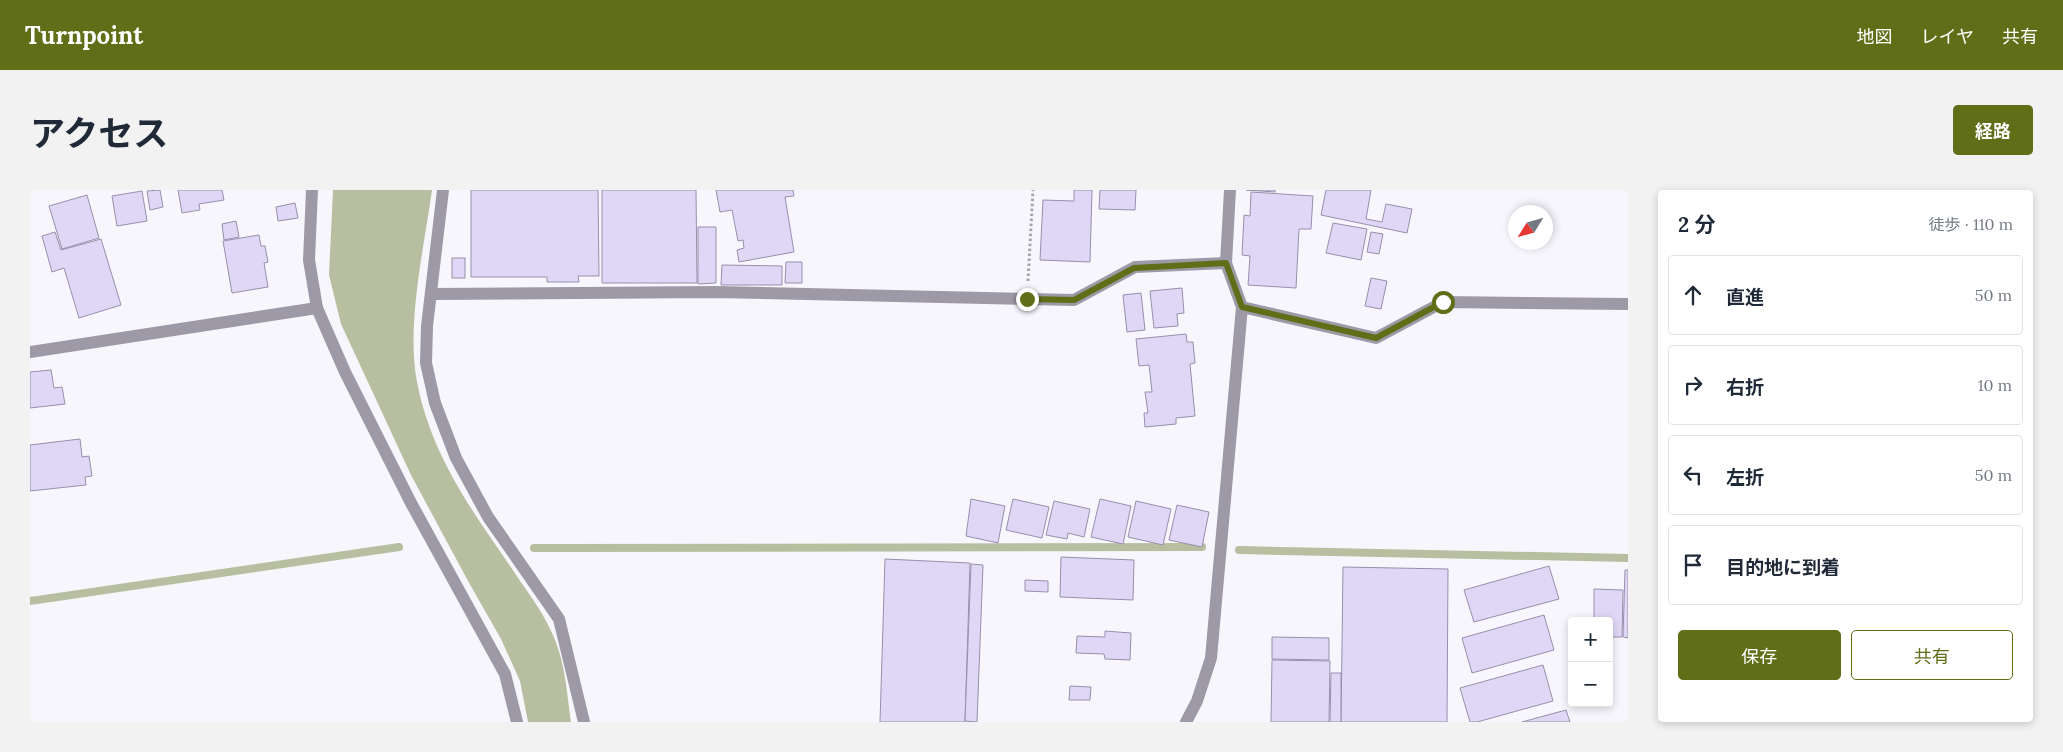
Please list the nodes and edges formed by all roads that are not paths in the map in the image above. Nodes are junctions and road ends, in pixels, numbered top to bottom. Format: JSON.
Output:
{"nodes":[{"id":1,"x":312,"y":190,"type":"edge"},
{"id":2,"x":443,"y":190,"type":"edge"},
{"id":3,"x":1230,"y":190,"type":"edge"},
{"id":4,"x":1226,"y":263,"type":"junction"},
{"id":5,"x":432,"y":294,"type":"junction"},
{"id":6,"x":1628,"y":304,"type":"edge"},
{"id":7,"x":1242,"y":307,"type":"junction"},
{"id":8,"x":317,"y":308,"type":"junction"},
{"id":9,"x":30,"y":352,"type":"edge"},
{"id":10,"x":517,"y":722,"type":"edge"},
{"id":11,"x":584,"y":722,"type":"edge"},
{"id":12,"x":1186,"y":722,"type":"edge"}],
"edges":[{"from":1,"to":8,"type":"street"},
{"from":2,"to":5,"type":"street"},
{"from":3,"to":4,"type":"street"},
{"from":4,"to":5,"type":"street"},
{"from":4,"to":7,"type":"street"},
{"from":5,"to":11,"type":"street"},
{"from":6,"to":7,"type":"street"},
{"from":7,"to":12,"type":"street"},
{"from":8,"to":9,"type":"street"},
{"from":8,"to":10,"type":"street"}]}
